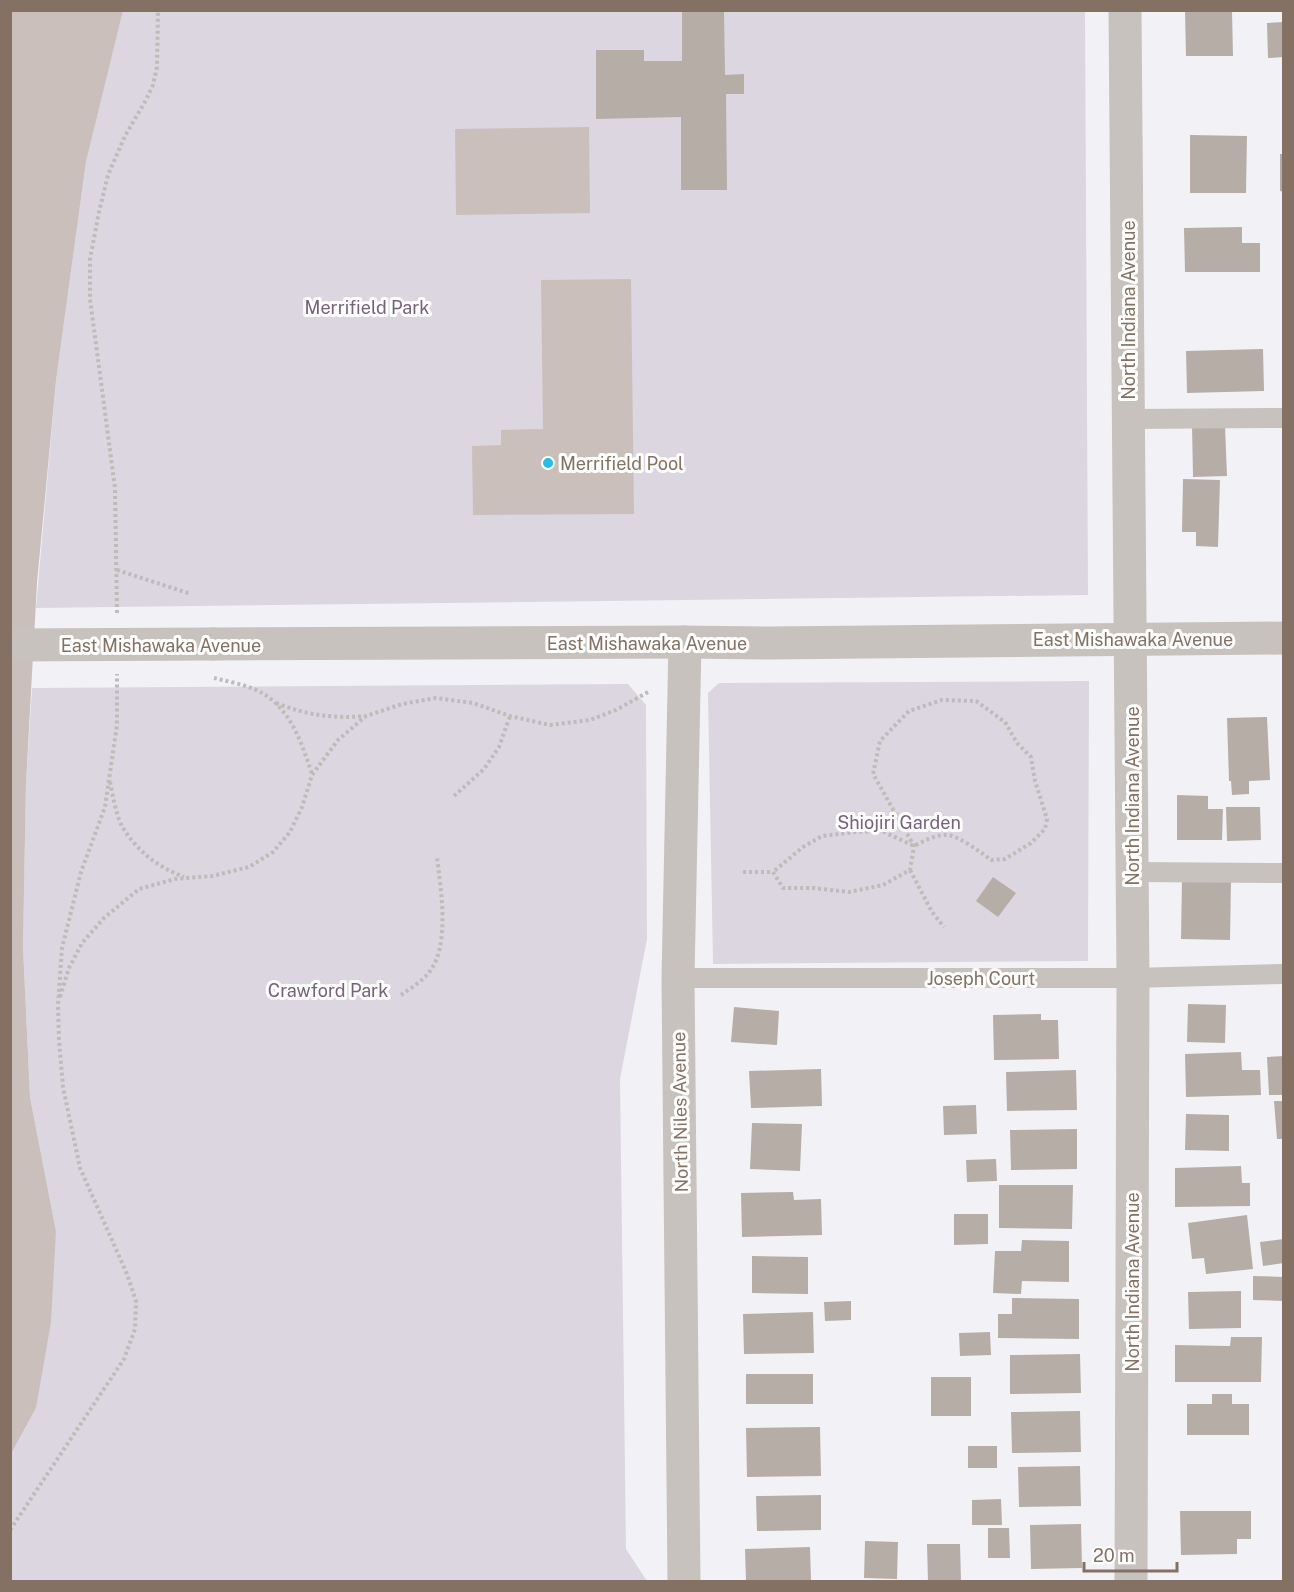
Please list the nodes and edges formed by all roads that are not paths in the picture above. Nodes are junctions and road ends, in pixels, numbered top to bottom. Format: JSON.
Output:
{"nodes":[{"id":1,"x":1125,"y":10,"type":"edge"},
{"id":2,"x":1284,"y":418,"type":"edge"},
{"id":3,"x":1129,"y":419,"type":"junction"},
{"id":4,"x":1284,"y":638,"type":"edge"},
{"id":5,"x":1131,"y":639,"type":"junction"},
{"id":6,"x":685,"y":642,"type":"junction"},
{"id":7,"x":10,"y":645,"type":"edge"},
{"id":8,"x":1133,"y":872,"type":"junction"},
{"id":9,"x":1284,"y":873,"type":"edge"},
{"id":10,"x":1284,"y":974,"type":"edge"},
{"id":11,"x":678,"y":978,"type":"junction"},
{"id":12,"x":1133,"y":978,"type":"junction"},
{"id":13,"x":684,"y":1581,"type":"edge"},
{"id":14,"x":1131,"y":1581,"type":"edge"}],
"edges":[{"from":1,"to":3,"type":"street","name":"North Indiana Avenue"},
{"from":2,"to":3,"type":"lane"},
{"from":3,"to":5,"type":"street","name":"North Indiana Avenue"},
{"from":4,"to":5,"type":"street","name":"East Mishawaka Avenue"},
{"from":5,"to":6,"type":"street","name":"East Mishawaka Avenue"},
{"from":5,"to":8,"type":"street","name":"North Indiana Avenue"},
{"from":6,"to":7,"type":"street","name":"East Mishawaka Avenue","bridge":true},
{"from":6,"to":11,"type":"street","name":"North Niles Avenue"},
{"from":8,"to":9,"type":"lane"},
{"from":8,"to":12,"type":"street","name":"North Indiana Avenue"},
{"from":10,"to":12,"type":"lane","name":"Joseph Court"},
{"from":11,"to":12,"type":"lane","name":"Joseph Court"},
{"from":11,"to":13,"type":"street","name":"North Niles Avenue"},
{"from":12,"to":14,"type":"street","name":"North Indiana Avenue"}]}
